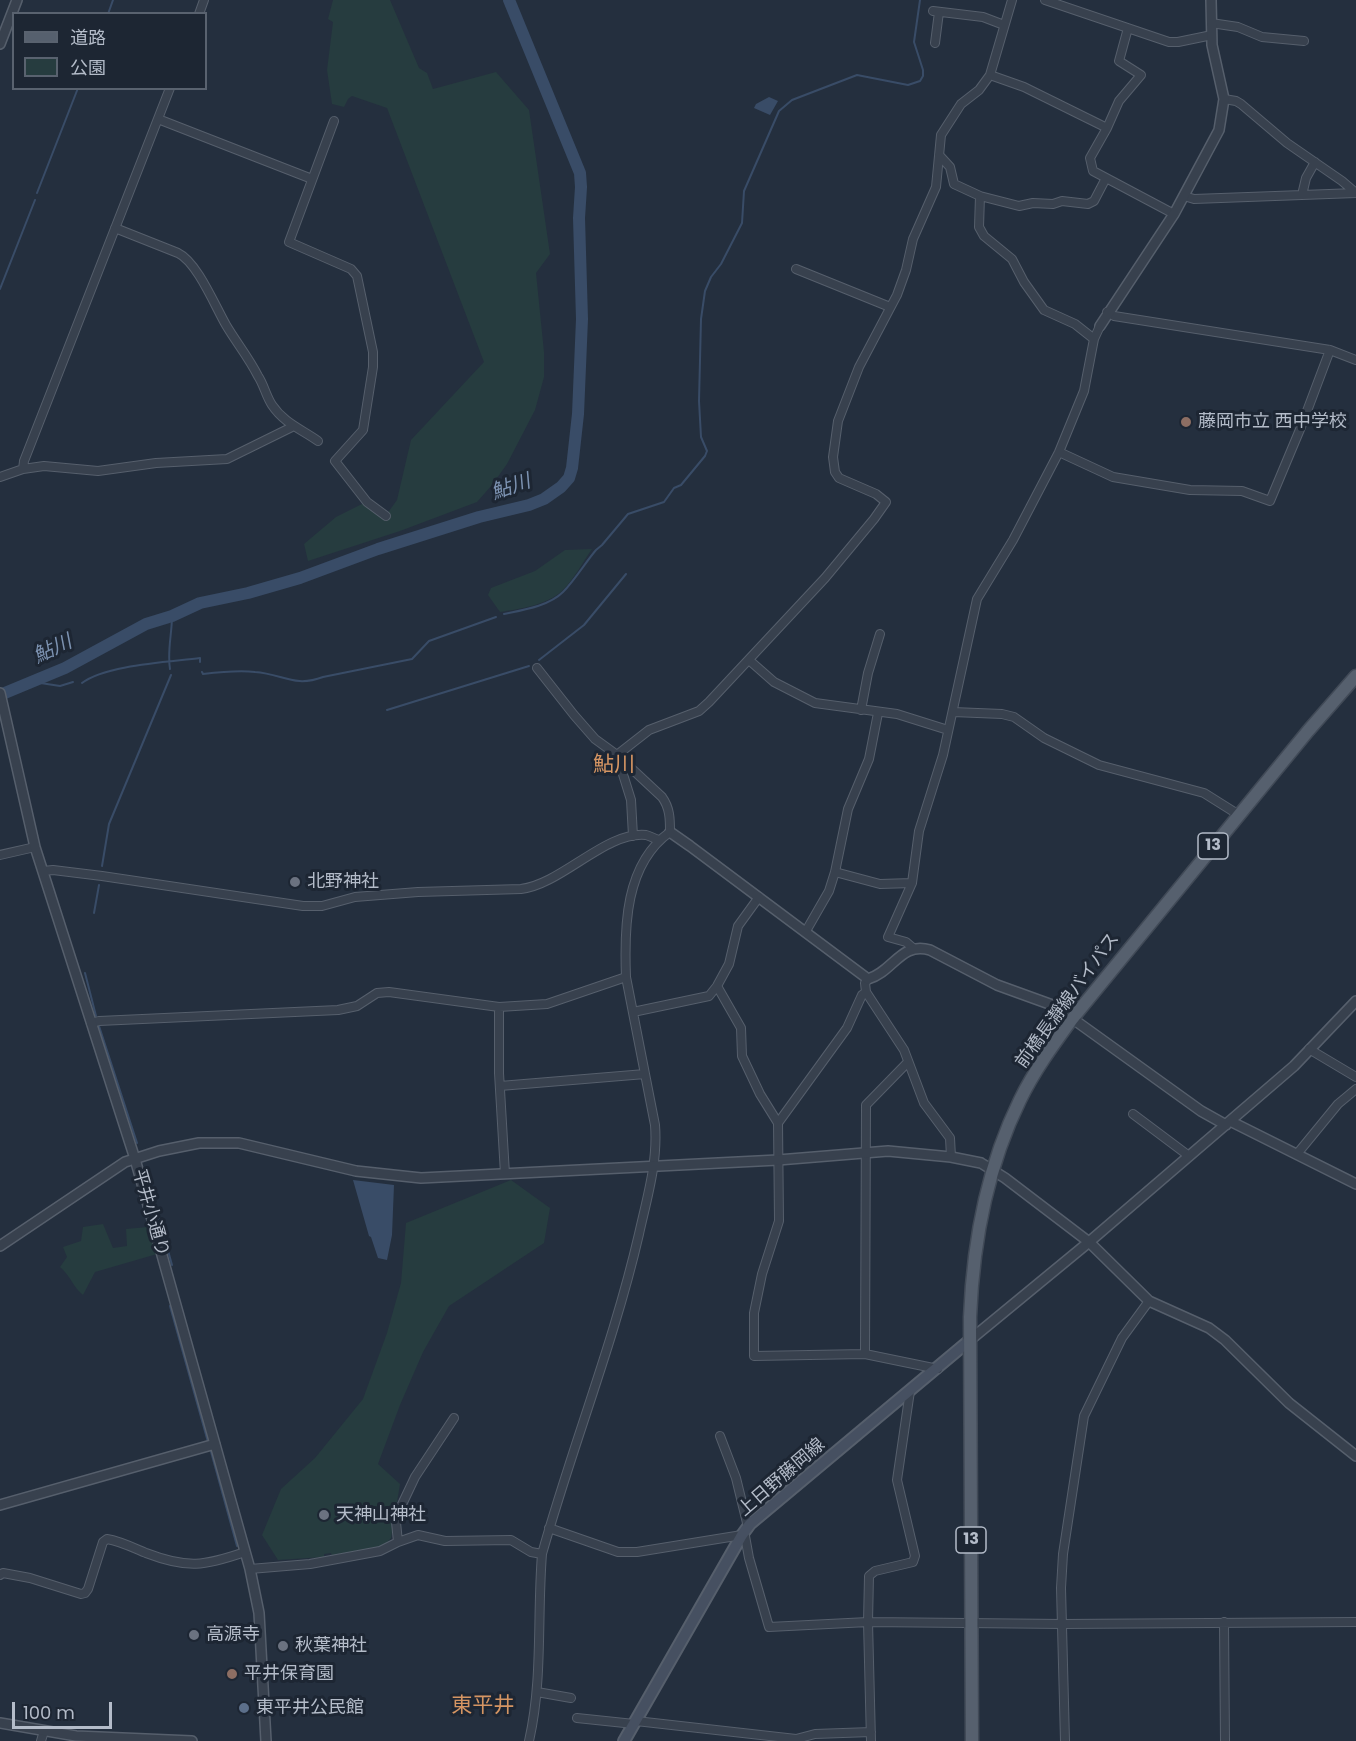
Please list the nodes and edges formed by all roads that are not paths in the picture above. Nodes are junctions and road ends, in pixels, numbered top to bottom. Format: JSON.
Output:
{"nodes":[{"id":1,"x":1012,"y":0,"type":"edge"},
{"id":2,"x":1045,"y":0,"type":"edge"},
{"id":3,"x":1211,"y":0,"type":"edge"},
{"id":4,"x":12,"y":13,"type":"edge"},
{"id":5,"x":1211,"y":23,"type":"junction"},
{"id":6,"x":1004,"y":25,"type":"junction"},
{"id":7,"x":1128,"y":28,"type":"junction"},
{"id":8,"x":1212,"y":35,"type":"junction"},
{"id":9,"x":1304,"y":41,"type":"dead end"},
{"id":10,"x":0,"y":44,"type":"edge"},
{"id":11,"x":935,"y":44,"type":"dead end"},
{"id":12,"x":990,"y":75,"type":"junction"},
{"id":13,"x":169,"y":90,"type":"edge"},
{"id":14,"x":1224,"y":99,"type":"junction"},
{"id":15,"x":158,"y":119,"type":"junction"},
{"id":16,"x":334,"y":121,"type":"dead end"},
{"id":17,"x":1107,"y":128,"type":"junction"},
{"id":18,"x":939,"y":155,"type":"junction"},
{"id":19,"x":1315,"y":162,"type":"junction"},
{"id":20,"x":1106,"y":178,"type":"junction"},
{"id":21,"x":312,"y":179,"type":"junction"},
{"id":22,"x":1184,"y":195,"type":"junction"},
{"id":23,"x":1302,"y":195,"type":"junction"},
{"id":24,"x":980,"y":196,"type":"junction"},
{"id":25,"x":1174,"y":214,"type":"junction"},
{"id":26,"x":115,"y":228,"type":"junction"},
{"id":27,"x":796,"y":269,"type":"dead end"},
{"id":28,"x":890,"y":307,"type":"junction"},
{"id":29,"x":1107,"y":312,"type":"junction"},
{"id":30,"x":1100,"y":326,"type":"joint"},
{"id":31,"x":1094,"y":339,"type":"junction"},
{"id":32,"x":1330,"y":350,"type":"junction"},
{"id":33,"x":1356,"y":360,"type":"edge"},
{"id":34,"x":292,"y":427,"type":"junction"},
{"id":35,"x":318,"y":441,"type":"dead end"},
{"id":36,"x":1059,"y":452,"type":"junction"},
{"id":37,"x":23,"y":469,"type":"junction"},
{"id":38,"x":0,"y":477,"type":"edge"},
{"id":39,"x":386,"y":516,"type":"dead end"},
{"id":40,"x":880,"y":634,"type":"dead end"},
{"id":41,"x":749,"y":660,"type":"junction"},
{"id":42,"x":537,"y":668,"type":"dead end"},
{"id":43,"x":1356,"y":676,"type":"edge"},
{"id":44,"x":0,"y":693,"type":"edge"},
{"id":45,"x":861,"y":710,"type":"junction"},
{"id":46,"x":953,"y":712,"type":"junction"},
{"id":47,"x":878,"y":713,"type":"junction"},
{"id":48,"x":948,"y":730,"type":"junction"},
{"id":49,"x":617,"y":755,"type":"junction"},
{"id":50,"x":1239,"y":815,"type":"junction"},
{"id":51,"x":670,"y":832,"type":"junction"},
{"id":52,"x":633,"y":836,"type":"junction"},
{"id":53,"x":659,"y":840,"type":"junction"},
{"id":54,"x":35,"y":848,"type":"junction"},
{"id":55,"x":0,"y":855,"type":"edge"},
{"id":56,"x":43,"y":871,"type":"junction"},
{"id":57,"x":835,"y":872,"type":"junction"},
{"id":58,"x":912,"y":883,"type":"junction"},
{"id":59,"x":759,"y":897,"type":"junction"},
{"id":60,"x":806,"y":931,"type":"junction"},
{"id":61,"x":913,"y":948,"type":"junction"},
{"id":62,"x":626,"y":977,"type":"junction"},
{"id":63,"x":868,"y":979,"type":"junction"},
{"id":64,"x":717,"y":986,"type":"junction"},
{"id":65,"x":866,"y":992,"type":"junction"},
{"id":66,"x":1356,"y":1001,"type":"edge"},
{"id":67,"x":499,"y":1007,"type":"junction"},
{"id":68,"x":633,"y":1012,"type":"junction"},
{"id":69,"x":1072,"y":1019,"type":"junction"},
{"id":70,"x":91,"y":1023,"type":"junction"},
{"id":71,"x":1310,"y":1049,"type":"junction"},
{"id":72,"x":908,"y":1062,"type":"junction"},
{"id":73,"x":645,"y":1074,"type":"junction"},
{"id":74,"x":1356,"y":1077,"type":"edge"},
{"id":75,"x":501,"y":1086,"type":"junction"},
{"id":76,"x":1356,"y":1089,"type":"edge"},
{"id":77,"x":1133,"y":1114,"type":"dead end"},
{"id":78,"x":778,"y":1123,"type":"junction"},
{"id":79,"x":1228,"y":1123,"type":"junction"},
{"id":80,"x":866,"y":1154,"type":"junction"},
{"id":81,"x":1297,"y":1154,"type":"junction"},
{"id":82,"x":951,"y":1156,"type":"junction"},
{"id":83,"x":1189,"y":1156,"type":"junction"},
{"id":84,"x":135,"y":1159,"type":"junction"},
{"id":85,"x":778,"y":1160,"type":"junction"},
{"id":86,"x":653,"y":1166,"type":"junction"},
{"id":87,"x":993,"y":1171,"type":"junction"},
{"id":88,"x":505,"y":1174,"type":"junction"},
{"id":89,"x":1356,"y":1184,"type":"edge"},
{"id":90,"x":1089,"y":1242,"type":"junction"},
{"id":91,"x":0,"y":1246,"type":"edge"},
{"id":92,"x":1149,"y":1301,"type":"junction"},
{"id":93,"x":970,"y":1340,"type":"junction"},
{"id":94,"x":865,"y":1354,"type":"junction"},
{"id":95,"x":938,"y":1369,"type":"junction"},
{"id":96,"x":910,"y":1391,"type":"junction"},
{"id":97,"x":454,"y":1418,"type":"dead end"},
{"id":98,"x":720,"y":1436,"type":"dead end"},
{"id":99,"x":215,"y":1444,"type":"junction"},
{"id":100,"x":1356,"y":1456,"type":"edge"},
{"id":101,"x":0,"y":1505,"type":"edge"},
{"id":102,"x":549,"y":1528,"type":"junction"},
{"id":103,"x":745,"y":1531,"type":"junction"},
{"id":104,"x":398,"y":1542,"type":"junction"},
{"id":105,"x":245,"y":1552,"type":"junction"},
{"id":106,"x":542,"y":1554,"type":"junction"},
{"id":107,"x":250,"y":1569,"type":"junction"},
{"id":108,"x":0,"y":1575,"type":"edge"},
{"id":109,"x":868,"y":1622,"type":"junction"},
{"id":110,"x":971,"y":1622,"type":"junction"},
{"id":111,"x":1224,"y":1622,"type":"junction"},
{"id":112,"x":1356,"y":1622,"type":"edge"},
{"id":113,"x":1063,"y":1624,"type":"junction"},
{"id":114,"x":537,"y":1692,"type":"junction"},
{"id":115,"x":570,"y":1698,"type":"dead end"},
{"id":116,"x":577,"y":1718,"type":"dead end"},
{"id":117,"x":635,"y":1722,"type":"junction"},
{"id":118,"x":0,"y":1723,"type":"edge"},
{"id":119,"x":44,"y":1731,"type":"junction"},
{"id":120,"x":871,"y":1737,"type":"edge"},
{"id":121,"x":41,"y":1741,"type":"edge"},
{"id":122,"x":192,"y":1741,"type":"edge"},
{"id":123,"x":266,"y":1741,"type":"edge"},
{"id":124,"x":529,"y":1741,"type":"edge"},
{"id":125,"x":624,"y":1741,"type":"edge"},
{"id":126,"x":972,"y":1741,"type":"edge"},
{"id":127,"x":1065,"y":1741,"type":"edge"},
{"id":128,"x":1225,"y":1741,"type":"edge"}],
"edges":[{"from":1,"to":6,"type":"street"},
{"from":2,"to":7,"type":"street"},
{"from":3,"to":5,"type":"street"},
{"from":4,"to":10,"type":"street"},
{"from":5,"to":8,"type":"street"},
{"from":5,"to":9,"type":"street"},
{"from":6,"to":11,"type":"street"},
{"from":6,"to":12,"type":"street"},
{"from":7,"to":8,"type":"street"},
{"from":7,"to":17,"type":"street"},
{"from":8,"to":14,"type":"street"},
{"from":12,"to":17,"type":"street"},
{"from":12,"to":18,"type":"street"},
{"from":13,"to":15,"type":"street"},
{"from":14,"to":19,"type":"street"},
{"from":14,"to":22,"type":"street"},
{"from":15,"to":21,"type":"street"},
{"from":15,"to":26,"type":"street"},
{"from":16,"to":21,"type":"street"},
{"from":17,"to":20,"type":"street"},
{"from":18,"to":24,"type":"street"},
{"from":18,"to":28,"type":"street"},
{"from":19,"to":23,"type":"street"},
{"from":19,"to":23,"type":"street"},
{"from":20,"to":24,"type":"street"},
{"from":20,"to":25,"type":"street"},
{"from":21,"to":39,"type":"street"},
{"from":22,"to":23,"type":"street"},
{"from":22,"to":25,"type":"street"},
{"from":24,"to":31,"type":"street"},
{"from":25,"to":29,"type":"street"},
{"from":26,"to":34,"type":"street"},
{"from":26,"to":37,"type":"street"},
{"from":27,"to":28,"type":"street"},
{"from":28,"to":41,"type":"street"},
{"from":29,"to":30,"type":"street"},
{"from":29,"to":32,"type":"street"},
{"from":30,"to":31,"type":"street"},
{"from":31,"to":36,"type":"street"},
{"from":32,"to":33,"type":"street"},
{"from":32,"to":36,"type":"street"},
{"from":34,"to":35,"type":"street"},
{"from":34,"to":37,"type":"street"},
{"from":36,"to":46,"type":"street"},
{"from":37,"to":38,"type":"street"},
{"from":40,"to":45,"type":"street"},
{"from":41,"to":45,"type":"street"},
{"from":41,"to":49,"type":"street"},
{"from":42,"to":49,"type":"street"},
{"from":43,"to":50,"type":"main road","name":"前橋長瀞線バイパス","number":"13"},
{"from":44,"to":54,"type":"street","name":"平井小通り"},
{"from":45,"to":47,"type":"street"},
{"from":46,"to":48,"type":"street"},
{"from":46,"to":50,"type":"street"},
{"from":47,"to":48,"type":"street"},
{"from":47,"to":57,"type":"street"},
{"from":48,"to":58,"type":"street"},
{"from":49,"to":51,"type":"street"},
{"from":49,"to":52,"type":"street"},
{"from":50,"to":69,"type":"main road","name":"前橋長瀞線バイパス","number":"13"},
{"from":51,"to":53,"type":"street"},
{"from":51,"to":59,"type":"street"},
{"from":52,"to":53,"type":"street"},
{"from":52,"to":56,"type":"street"},
{"from":53,"to":62,"type":"street"},
{"from":54,"to":55,"type":"street"},
{"from":54,"to":56,"type":"street","name":"平井小通り"},
{"from":56,"to":70,"type":"street","name":"平井小通り"},
{"from":57,"to":58,"type":"street"},
{"from":57,"to":60,"type":"street"},
{"from":58,"to":61,"type":"street"},
{"from":59,"to":60,"type":"street"},
{"from":59,"to":64,"type":"street"},
{"from":60,"to":63,"type":"street"},
{"from":61,"to":63,"type":"street"},
{"from":61,"to":69,"type":"street"},
{"from":62,"to":67,"type":"street"},
{"from":62,"to":68,"type":"street"},
{"from":63,"to":65,"type":"street"},
{"from":64,"to":68,"type":"street"},
{"from":64,"to":78,"type":"street"},
{"from":65,"to":72,"type":"street"},
{"from":65,"to":78,"type":"street"},
{"from":66,"to":71,"type":"street"},
{"from":67,"to":70,"type":"street"},
{"from":67,"to":75,"type":"street"},
{"from":68,"to":73,"type":"street"},
{"from":69,"to":79,"type":"street"},
{"from":69,"to":87,"type":"main road","name":"前橋長瀞線バイパス","number":"13"},
{"from":70,"to":84,"type":"street","name":"平井小通り"},
{"from":71,"to":74,"type":"street"},
{"from":71,"to":79,"type":"street"},
{"from":72,"to":80,"type":"street"},
{"from":72,"to":82,"type":"street"},
{"from":73,"to":75,"type":"street"},
{"from":73,"to":86,"type":"street"},
{"from":75,"to":88,"type":"street"},
{"from":76,"to":81,"type":"street"},
{"from":77,"to":83,"type":"street"},
{"from":78,"to":85,"type":"street"},
{"from":79,"to":81,"type":"street"},
{"from":79,"to":83,"type":"street"},
{"from":80,"to":82,"type":"street"},
{"from":80,"to":85,"type":"street"},
{"from":80,"to":94,"type":"street"},
{"from":81,"to":89,"type":"street"},
{"from":82,"to":87,"type":"street"},
{"from":83,"to":90,"type":"street"},
{"from":84,"to":88,"type":"street"},
{"from":84,"to":91,"type":"street"},
{"from":84,"to":99,"type":"street","name":"平井小通り"},
{"from":85,"to":86,"type":"street"},
{"from":85,"to":94,"type":"street"},
{"from":86,"to":88,"type":"street"},
{"from":86,"to":102,"type":"street"},
{"from":87,"to":90,"type":"street"},
{"from":87,"to":93,"type":"main road","name":"前橋長瀞線バイパス","number":"13"},
{"from":90,"to":92,"type":"street"},
{"from":90,"to":93,"type":"street"},
{"from":92,"to":100,"type":"street"},
{"from":92,"to":113,"type":"street"},
{"from":93,"to":95,"type":"main road","name":"上日野藤岡線"},
{"from":93,"to":110,"type":"main road","name":"前橋長瀞線バイパス","number":"13"},
{"from":94,"to":95,"type":"street"},
{"from":95,"to":96,"type":"main road","name":"上日野藤岡線"},
{"from":96,"to":103,"type":"main road","name":"上日野藤岡線"},
{"from":96,"to":109,"type":"street"},
{"from":97,"to":104,"type":"street"},
{"from":98,"to":103,"type":"street"},
{"from":99,"to":101,"type":"street"},
{"from":99,"to":105,"type":"street","name":"平井小通り"},
{"from":102,"to":103,"type":"street"},
{"from":102,"to":106,"type":"street"},
{"from":103,"to":109,"type":"street"},
{"from":103,"to":117,"type":"main road","name":"上日野藤岡線"},
{"from":104,"to":106,"type":"street"},
{"from":104,"to":107,"type":"street"},
{"from":105,"to":107,"type":"street","name":"平井小通り"},
{"from":105,"to":108,"type":"street"},
{"from":106,"to":114,"type":"street"},
{"from":107,"to":123,"type":"street","name":"平井小通り"},
{"from":109,"to":110,"type":"street"},
{"from":109,"to":120,"type":"street"},
{"from":110,"to":113,"type":"street"},
{"from":110,"to":126,"type":"main road","name":"前橋長瀞線バイパス","number":"13"},
{"from":111,"to":112,"type":"street"},
{"from":111,"to":113,"type":"street"},
{"from":111,"to":128,"type":"street"},
{"from":113,"to":127,"type":"street"},
{"from":114,"to":115,"type":"street"},
{"from":114,"to":124,"type":"street"},
{"from":116,"to":117,"type":"street"},
{"from":117,"to":120,"type":"street"},
{"from":117,"to":125,"type":"main road","name":"上日野藤岡線"},
{"from":118,"to":119,"type":"street"},
{"from":119,"to":121,"type":"street"},
{"from":119,"to":122,"type":"street"}]}
